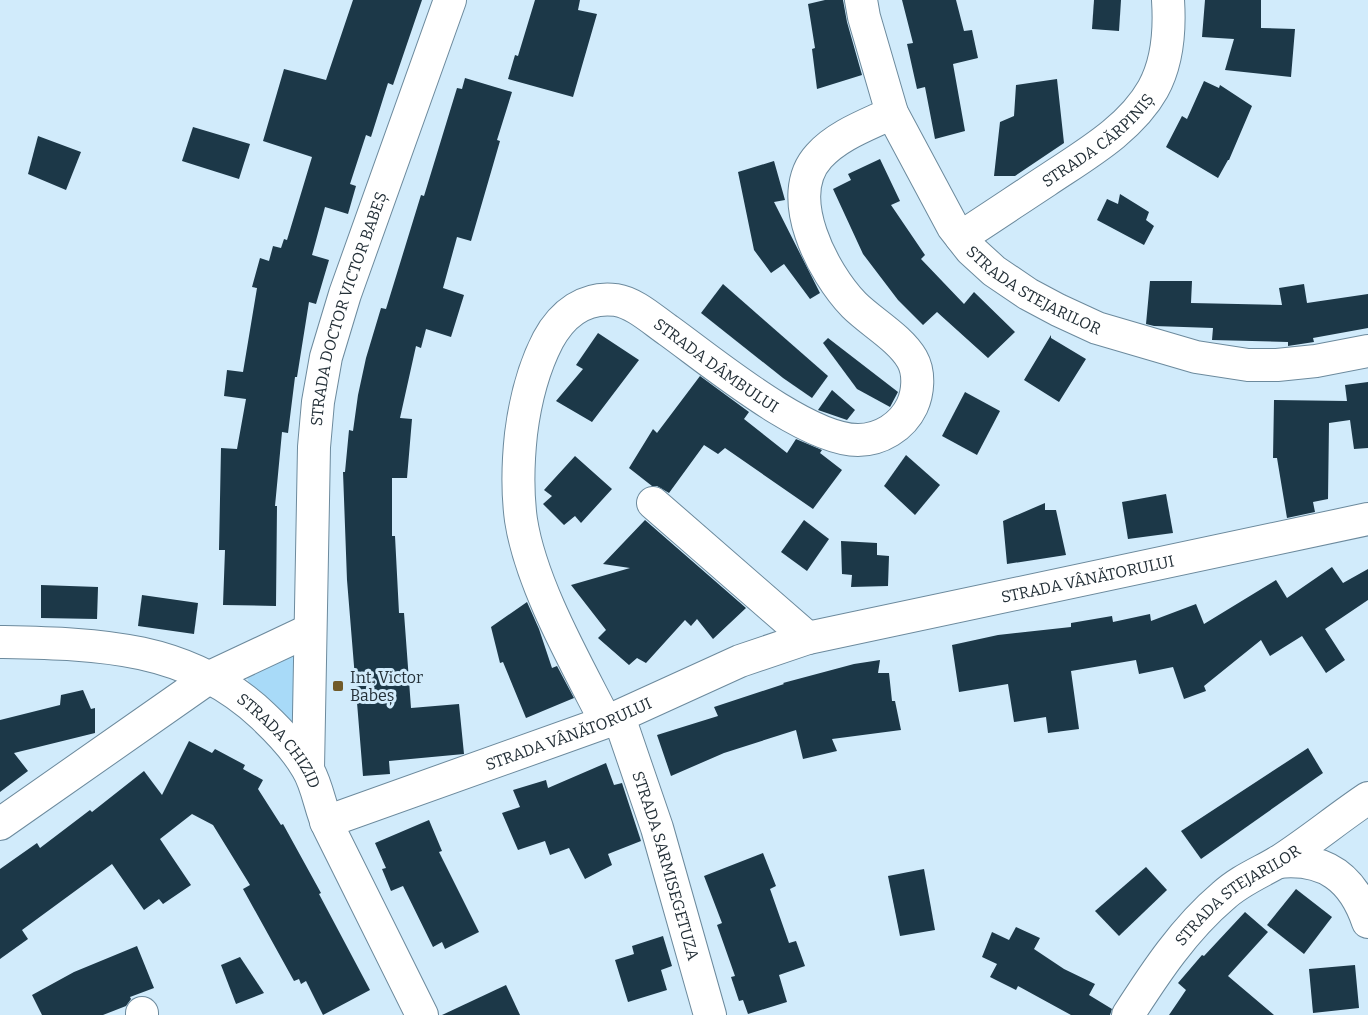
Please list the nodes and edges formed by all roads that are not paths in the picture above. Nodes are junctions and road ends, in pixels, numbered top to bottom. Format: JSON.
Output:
{"nodes":[{"id":1,"x":450,"y":0,"type":"edge"},
{"id":2,"x":861,"y":0,"type":"edge"},
{"id":3,"x":1168,"y":0,"type":"edge"},
{"id":4,"x":892,"y":113,"type":"junction"},
{"id":5,"x":961,"y":237,"type":"junction"},
{"id":6,"x":1368,"y":351,"type":"edge"},
{"id":7,"x":653,"y":502,"type":"dead end"},
{"id":8,"x":1368,"y":519,"type":"edge"},
{"id":9,"x":310,"y":630,"type":"junction"},
{"id":10,"x":808,"y":638,"type":"junction"},
{"id":11,"x":0,"y":642,"type":"edge"},
{"id":12,"x":210,"y":677,"type":"junction"},
{"id":13,"x":612,"y":720,"type":"junction"},
{"id":14,"x":308,"y":769,"type":"junction"},
{"id":15,"x":1368,"y":798,"type":"edge"},
{"id":16,"x":326,"y":822,"type":"junction"},
{"id":17,"x":0,"y":824,"type":"edge"},
{"id":18,"x":1278,"y":862,"type":"junction"},
{"id":19,"x":1368,"y":922,"type":"edge"},
{"id":20,"x":422,"y":1015,"type":"edge"},
{"id":21,"x":710,"y":1015,"type":"edge"},
{"id":22,"x":1128,"y":1015,"type":"edge"}],
"edges":[{"from":1,"to":9,"type":"street","name":"STRADA DOCTOR VICTOR BABEȘ"},
{"from":2,"to":4,"type":"street","name":"STRADA STEJARILOR"},
{"from":3,"to":5,"type":"street","name":"STRADA CĂRPINIȘ"},
{"from":4,"to":5,"type":"street","name":"STRADA STEJARILOR"},
{"from":4,"to":13,"type":"street","name":"STRADA DÂMBULUI"},
{"from":5,"to":6,"type":"street","name":"STRADA STEJARILOR"},
{"from":7,"to":10,"type":"street"},
{"from":8,"to":10,"type":"street","name":"STRADA VÂNĂTORULUI"},
{"from":9,"to":12,"type":"street"},
{"from":9,"to":14,"type":"street","name":"STRADA DOCTOR VICTOR BABEȘ"},
{"from":10,"to":13,"type":"street","name":"STRADA VÂNĂTORULUI"},
{"from":11,"to":12,"type":"street","name":"STRADA CHIZID"},
{"from":12,"to":14,"type":"street","name":"STRADA CHIZID"},
{"from":12,"to":17,"type":"street"},
{"from":13,"to":16,"type":"street","name":"STRADA VÂNĂTORULUI"},
{"from":13,"to":21,"type":"street","name":"STRADA SARMISEGETUZA"},
{"from":14,"to":16,"type":"street","name":"STRADA CHIZID"},
{"from":15,"to":18,"type":"street","name":"STRADA STEJARILOR"},
{"from":16,"to":20,"type":"street","name":"STRADA CHIZID"},
{"from":18,"to":19,"type":"street"},
{"from":18,"to":22,"type":"street","name":"STRADA STEJARILOR"}]}
